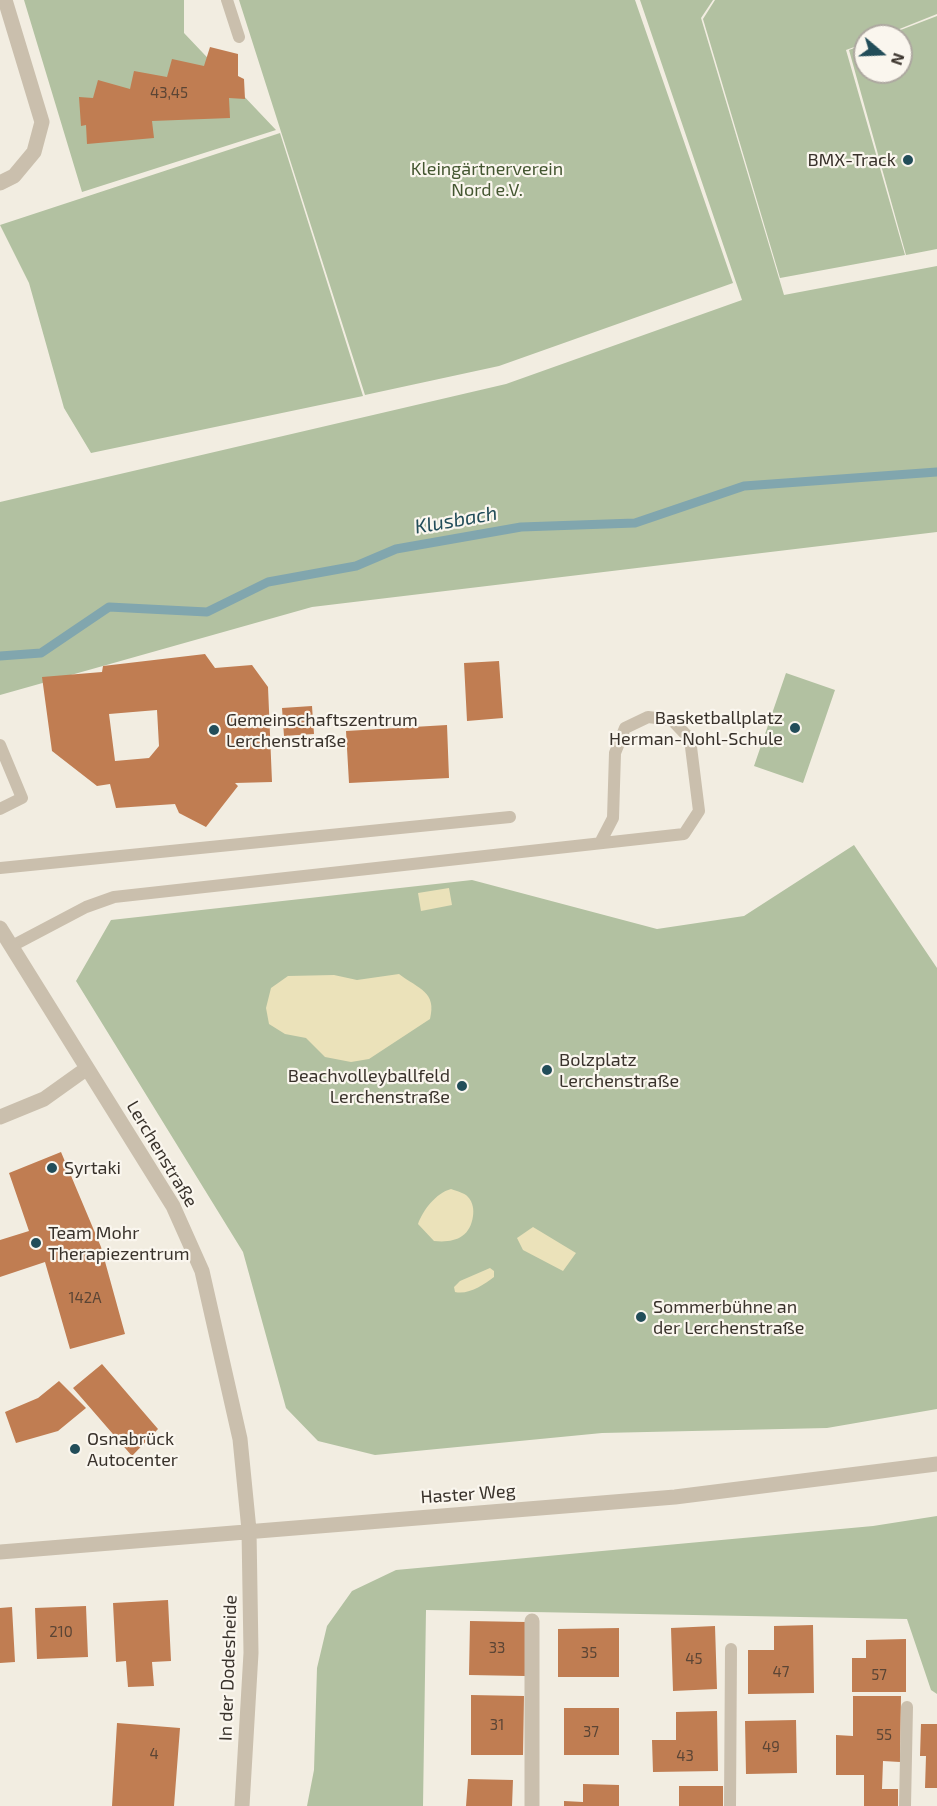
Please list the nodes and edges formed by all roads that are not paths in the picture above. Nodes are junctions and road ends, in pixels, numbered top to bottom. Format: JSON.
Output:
{"nodes":[{"id":1,"x":5,"y":0,"type":"edge"},
{"id":2,"x":227,"y":0,"type":"edge"},
{"id":3,"x":239,"y":37,"type":"dead end"},
{"id":4,"x":0,"y":183,"type":"edge"},
{"id":5,"x":0,"y":745,"type":"edge"},
{"id":6,"x":0,"y":809,"type":"edge"},
{"id":7,"x":510,"y":816,"type":"dead end"},
{"id":8,"x":600,"y":843,"type":"junction"},
{"id":9,"x":0,"y":868,"type":"edge"},
{"id":10,"x":0,"y":928,"type":"edge"},
{"id":11,"x":12,"y":946,"type":"junction"},
{"id":12,"x":86,"y":1069,"type":"junction"},
{"id":13,"x":0,"y":1118,"type":"edge"},
{"id":14,"x":937,"y":1464,"type":"edge"},
{"id":15,"x":249,"y":1530,"type":"junction"},
{"id":16,"x":0,"y":1552,"type":"edge"},
{"id":17,"x":532,"y":1621,"type":"dead end"},
{"id":18,"x":731,"y":1649,"type":"dead end"},
{"id":19,"x":907,"y":1707,"type":"dead end"},
{"id":20,"x":242,"y":1806,"type":"edge"},
{"id":21,"x":532,"y":1806,"type":"edge"},
{"id":22,"x":730,"y":1806,"type":"edge"},
{"id":23,"x":905,"y":1806,"type":"edge"}],
"edges":[{"from":1,"to":4,"type":"street"},
{"from":2,"to":3,"type":"lane"},
{"from":5,"to":6,"type":"lane"},
{"from":7,"to":9,"type":"lane"},
{"from":8,"to":8,"type":"lane"},
{"from":8,"to":11,"type":"lane"},
{"from":10,"to":11,"type":"street","name":"Lerchenstraße"},
{"from":11,"to":12,"type":"street","name":"Lerchenstraße"},
{"from":12,"to":13,"type":"street"},
{"from":12,"to":15,"type":"street","name":"Lerchenstraße"},
{"from":14,"to":15,"type":"street","name":"Haster Weg"},
{"from":15,"to":16,"type":"street","name":"Haster Weg"},
{"from":15,"to":20,"type":"street","name":"In der Dodesheide"},
{"from":17,"to":21,"type":"street"},
{"from":18,"to":22,"type":"lane"},
{"from":19,"to":23,"type":"lane"}]}
